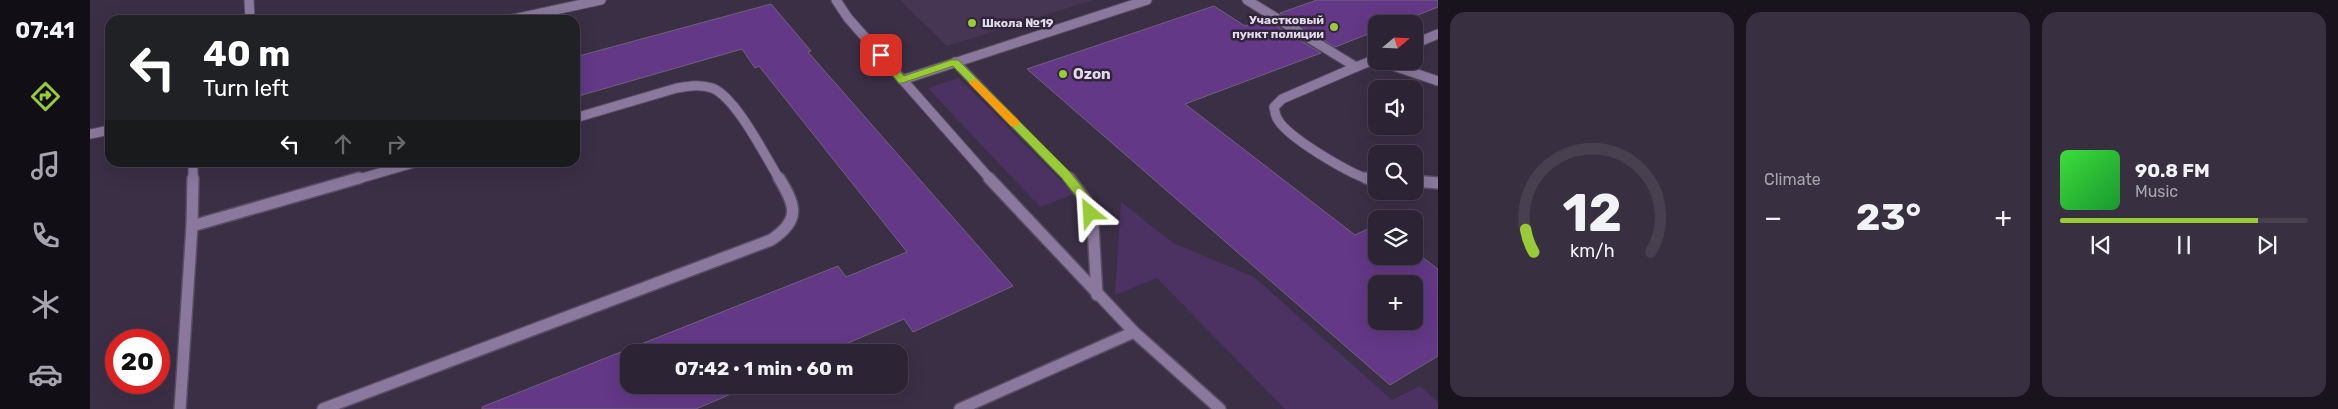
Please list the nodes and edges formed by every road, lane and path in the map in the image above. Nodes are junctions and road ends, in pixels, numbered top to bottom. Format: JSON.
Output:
{"nodes":[{"id":1,"x":249,"y":0,"type":"edge"},
{"id":2,"x":601,"y":0,"type":"edge"},
{"id":3,"x":836,"y":0,"type":"edge"},
{"id":4,"x":1147,"y":0,"type":"edge"},
{"id":5,"x":1247,"y":0,"type":"edge"},
{"id":6,"x":575,"y":3,"type":"edge"},
{"id":7,"x":250,"y":15,"type":"edge"},
{"id":8,"x":528,"y":15,"type":"edge"},
{"id":9,"x":1438,"y":34,"type":"edge"},
{"id":10,"x":1423,"y":40,"type":"edge"},
{"id":11,"x":955,"y":62,"type":"junction"},
{"id":12,"x":1368,"y":63,"type":"edge"},
{"id":13,"x":1356,"y":67,"type":"junction"},
{"id":14,"x":1406,"y":70,"type":"edge"},
{"id":15,"x":902,"y":80,"type":"junction"},
{"id":16,"x":1438,"y":81,"type":"edge"},
{"id":17,"x":580,"y":117,"type":"edge"},
{"id":18,"x":105,"y":131,"type":"edge"},
{"id":19,"x":90,"y":134,"type":"edge"},
{"id":20,"x":193,"y":167,"type":"edge"},
{"id":21,"x":399,"y":167,"type":"edge"},
{"id":22,"x":1368,"y":179,"type":"edge"},
{"id":23,"x":1423,"y":182,"type":"edge"},
{"id":24,"x":1438,"y":183,"type":"edge"},
{"id":25,"x":192,"y":226,"type":"junction"},
{"id":26,"x":1097,"y":295,"type":"junction"},
{"id":27,"x":1134,"y":332,"type":"junction"},
{"id":28,"x":180,"y":409,"type":"edge"},
{"id":29,"x":323,"y":409,"type":"edge"},
{"id":30,"x":960,"y":409,"type":"edge"},
{"id":31,"x":1220,"y":409,"type":"edge"}],
"edges":[{"from":1,"to":7,"type":"lane"},
{"from":2,"to":6,"type":"lane"},
{"from":3,"to":15,"type":"lane"},
{"from":4,"to":11,"type":"lane"},
{"from":5,"to":13,"type":"lane"},
{"from":6,"to":8,"type":"lane"},
{"from":9,"to":10,"type":"lane"},
{"from":11,"to":15,"type":"lane"},
{"from":11,"to":26,"type":"lane"},
{"from":12,"to":13,"type":"lane"},
{"from":13,"to":22,"type":"lane"},
{"from":14,"to":16,"type":"lane"},
{"from":15,"to":26,"type":"lane"},
{"from":17,"to":29,"type":"lane"},
{"from":18,"to":19,"type":"lane"},
{"from":20,"to":25,"type":"lane"},
{"from":21,"to":25,"type":"lane"},
{"from":23,"to":24,"type":"lane"},
{"from":25,"to":28,"type":"lane"},
{"from":26,"to":27,"type":"lane"},
{"from":27,"to":30,"type":"lane"},
{"from":27,"to":31,"type":"lane"}]}
